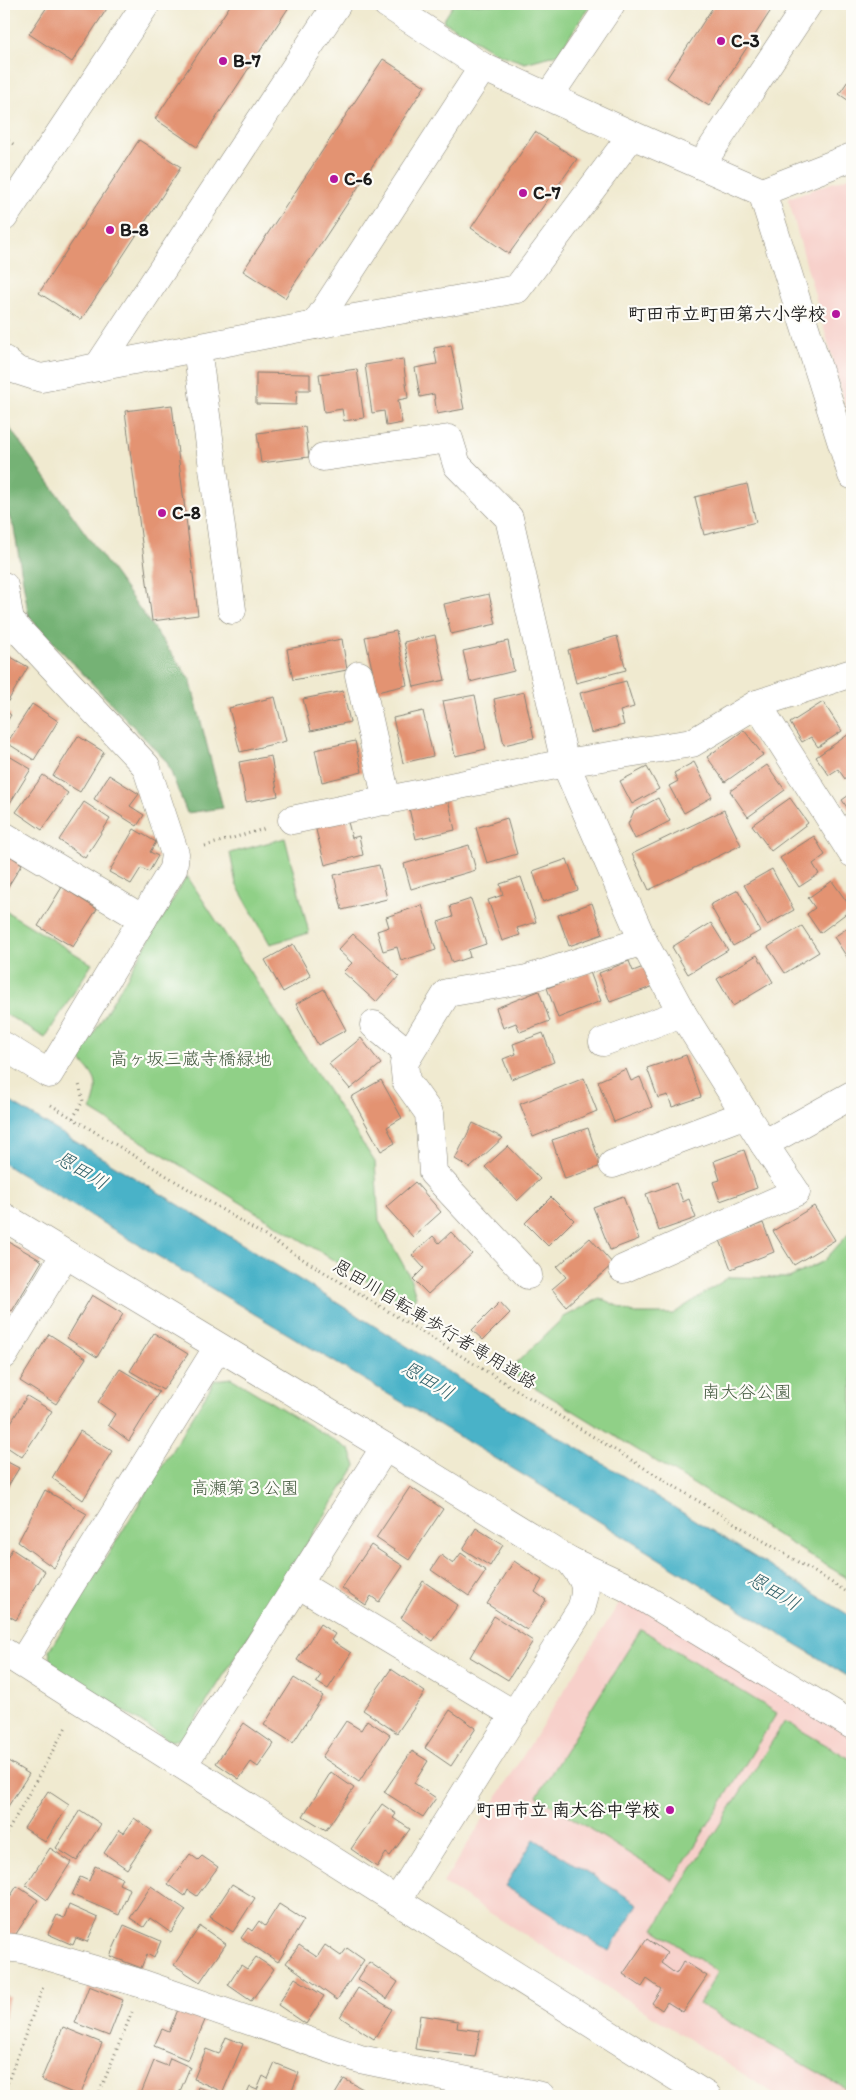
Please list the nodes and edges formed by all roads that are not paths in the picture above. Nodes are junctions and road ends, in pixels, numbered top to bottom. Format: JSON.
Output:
{"nodes":[{"id":1,"x":146,"y":4,"type":"edge"},
{"id":2,"x":337,"y":4,"type":"edge"},
{"id":3,"x":387,"y":4,"type":"edge"},
{"id":4,"x":611,"y":4,"type":"edge"},
{"id":5,"x":808,"y":4,"type":"edge"},
{"id":6,"x":483,"y":67,"type":"junction"},
{"id":7,"x":550,"y":96,"type":"junction"},
{"id":8,"x":632,"y":135,"type":"junction"},
{"id":9,"x":852,"y":156,"type":"edge"},
{"id":10,"x":701,"y":165,"type":"junction"},
{"id":11,"x":762,"y":192,"type":"junction"},
{"id":12,"x":4,"y":218,"type":"edge"},
{"id":13,"x":315,"y":325,"type":"junction"},
{"id":14,"x":197,"y":348,"type":"junction"},
{"id":15,"x":4,"y":360,"type":"edge"},
{"id":16,"x":98,"y":367,"type":"junction"},
{"id":17,"x":323,"y":457,"type":"dead end"},
{"id":18,"x":852,"y":475,"type":"edge"},
{"id":19,"x":4,"y":586,"type":"edge"},
{"id":20,"x":232,"y":610,"type":"dead end"},
{"id":21,"x":852,"y":673,"type":"edge"},
{"id":22,"x":359,"y":675,"type":"dead end"},
{"id":23,"x":757,"y":704,"type":"junction"},
{"id":24,"x":565,"y":763,"type":"junction"},
{"id":25,"x":387,"y":801,"type":"junction"},
{"id":26,"x":292,"y":820,"type":"road end"},
{"id":27,"x":4,"y":836,"type":"edge"},
{"id":28,"x":852,"y":853,"type":"edge"},
{"id":29,"x":143,"y":919,"type":"junction"},
{"id":30,"x":643,"y":941,"type":"junction"},
{"id":31,"x":682,"y":1013,"type":"junction"},
{"id":32,"x":374,"y":1025,"type":"dead end"},
{"id":33,"x":603,"y":1042,"type":"dead end"},
{"id":34,"x":4,"y":1046,"type":"edge"},
{"id":35,"x":409,"y":1054,"type":"junction"},
{"id":36,"x":852,"y":1095,"type":"edge"},
{"id":37,"x":746,"y":1114,"type":"junction"},
{"id":38,"x":764,"y":1144,"type":"junction"},
{"id":39,"x":613,"y":1164,"type":"dead end"},
{"id":40,"x":4,"y":1217,"type":"edge"},
{"id":41,"x":65,"y":1254,"type":"junction"},
{"id":42,"x":622,"y":1269,"type":"dead end"},
{"id":43,"x":528,"y":1275,"type":"dead end"},
{"id":44,"x":218,"y":1347,"type":"junction"},
{"id":45,"x":4,"y":1355,"type":"edge"},
{"id":46,"x":385,"y":1446,"type":"junction"},
{"id":47,"x":570,"y":1561,"type":"junction"},
{"id":48,"x":298,"y":1584,"type":"junction"},
{"id":49,"x":13,"y":1657,"type":"edge"},
{"id":50,"x":515,"y":1715,"type":"junction"},
{"id":51,"x":852,"y":1725,"type":"edge"},
{"id":52,"x":183,"y":1765,"type":"junction"},
{"id":53,"x":397,"y":1901,"type":"junction"},
{"id":54,"x":4,"y":1947,"type":"edge"},
{"id":55,"x":541,"y":2096,"type":"edge"},
{"id":56,"x":708,"y":2096,"type":"edge"}],
"edges":[{"from":1,"to":12,"type":"street"},
{"from":2,"to":16,"type":"street"},
{"from":3,"to":6,"type":"street"},
{"from":4,"to":7,"type":"street"},
{"from":5,"to":10,"type":"street"},
{"from":6,"to":7,"type":"street"},
{"from":6,"to":13,"type":"street"},
{"from":7,"to":8,"type":"street"},
{"from":8,"to":10,"type":"street"},
{"from":8,"to":13,"type":"street"},
{"from":9,"to":11,"type":"street"},
{"from":10,"to":11,"type":"street"},
{"from":11,"to":18,"type":"street"},
{"from":13,"to":14,"type":"street"},
{"from":14,"to":16,"type":"street"},
{"from":14,"to":20,"type":"street"},
{"from":15,"to":16,"type":"street"},
{"from":17,"to":24,"type":"street"},
{"from":19,"to":29,"type":"street"},
{"from":21,"to":23,"type":"street"},
{"from":22,"to":25,"type":"street"},
{"from":23,"to":24,"type":"street"},
{"from":23,"to":28,"type":"street"},
{"from":24,"to":25,"type":"street"},
{"from":24,"to":30,"type":"street"},
{"from":25,"to":26,"type":"street"},
{"from":27,"to":29,"type":"street"},
{"from":29,"to":34,"type":"street"},
{"from":30,"to":31,"type":"street"},
{"from":30,"to":35,"type":"street"},
{"from":31,"to":33,"type":"street"},
{"from":31,"to":37,"type":"street"},
{"from":32,"to":35,"type":"street"},
{"from":35,"to":43,"type":"street"},
{"from":36,"to":38,"type":"street"},
{"from":37,"to":38,"type":"street"},
{"from":37,"to":39,"type":"street"},
{"from":38,"to":42,"type":"street"},
{"from":40,"to":41,"type":"street"},
{"from":41,"to":44,"type":"street"},
{"from":41,"to":45,"type":"street"},
{"from":44,"to":46,"type":"street"},
{"from":44,"to":49,"type":"street"},
{"from":46,"to":47,"type":"street"},
{"from":46,"to":48,"type":"street"},
{"from":47,"to":50,"type":"street"},
{"from":47,"to":51,"type":"street"},
{"from":48,"to":50,"type":"street"},
{"from":48,"to":52,"type":"street"},
{"from":49,"to":52,"type":"street"},
{"from":50,"to":53,"type":"street"},
{"from":52,"to":53,"type":"street"},
{"from":53,"to":56,"type":"street"},
{"from":54,"to":55,"type":"street"}]}
